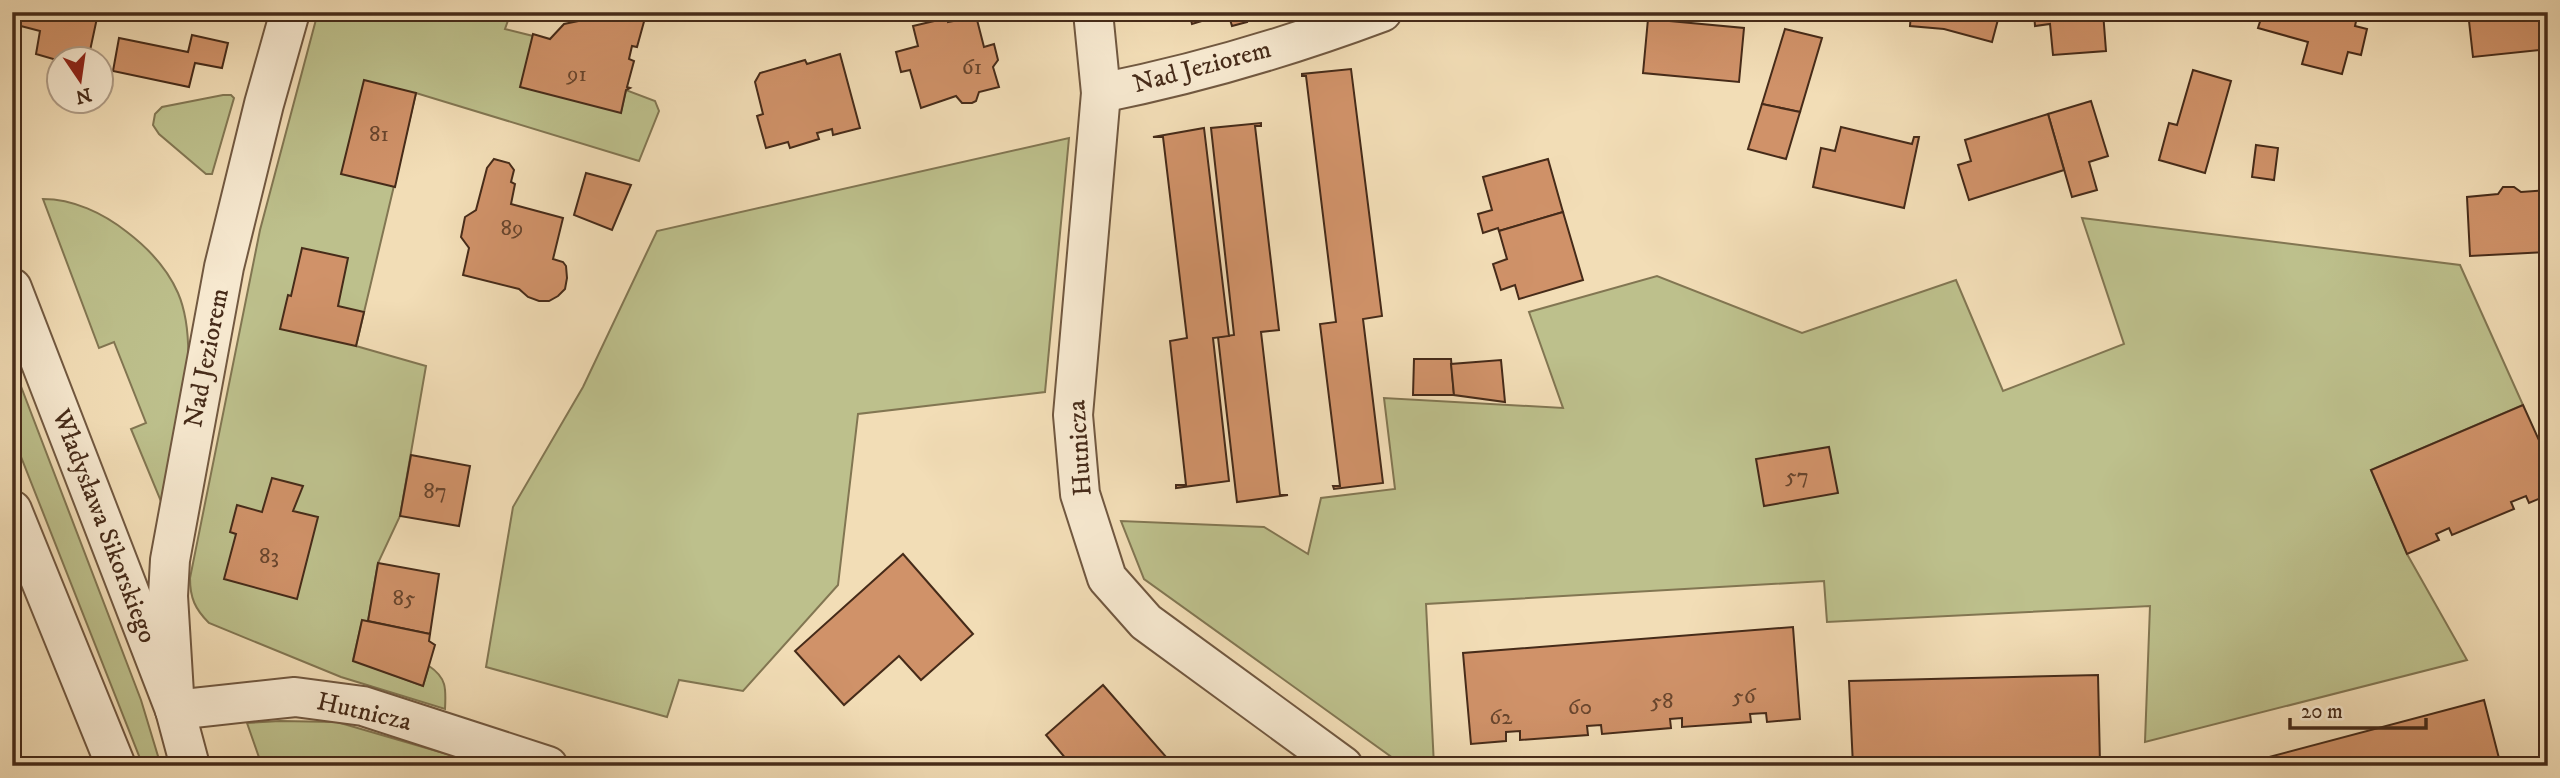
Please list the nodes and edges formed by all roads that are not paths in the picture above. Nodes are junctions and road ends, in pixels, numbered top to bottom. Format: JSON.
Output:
{"nodes":[{"id":1,"x":290,"y":12,"type":"edge"},
{"id":2,"x":1093,"y":12,"type":"edge"},
{"id":3,"x":1382,"y":12,"type":"edge"},
{"id":4,"x":1101,"y":93,"type":"junction"},
{"id":5,"x":12,"y":288,"type":"edge"},
{"id":6,"x":12,"y":510,"type":"edge"},
{"id":7,"x":175,"y":710,"type":"junction"},
{"id":8,"x":116,"y":766,"type":"edge"},
{"id":9,"x":190,"y":766,"type":"edge"},
{"id":10,"x":548,"y":766,"type":"edge"},
{"id":11,"x":1343,"y":766,"type":"edge"}],
"edges":[{"from":1,"to":7,"type":"street","name":"Nad Jeziorem"},
{"from":2,"to":4,"type":"street","name":"Hutnicza"},
{"from":3,"to":4,"type":"street","name":"Nad Jeziorem"},
{"from":4,"to":11,"type":"street","name":"Hutnicza"},
{"from":5,"to":7,"type":"street","name":"Władysława Sikorskiego"},
{"from":6,"to":8,"type":"street"},
{"from":7,"to":9,"type":"street","name":"Władysława Sikorskiego"},
{"from":7,"to":10,"type":"street","name":"Hutnicza"}]}
